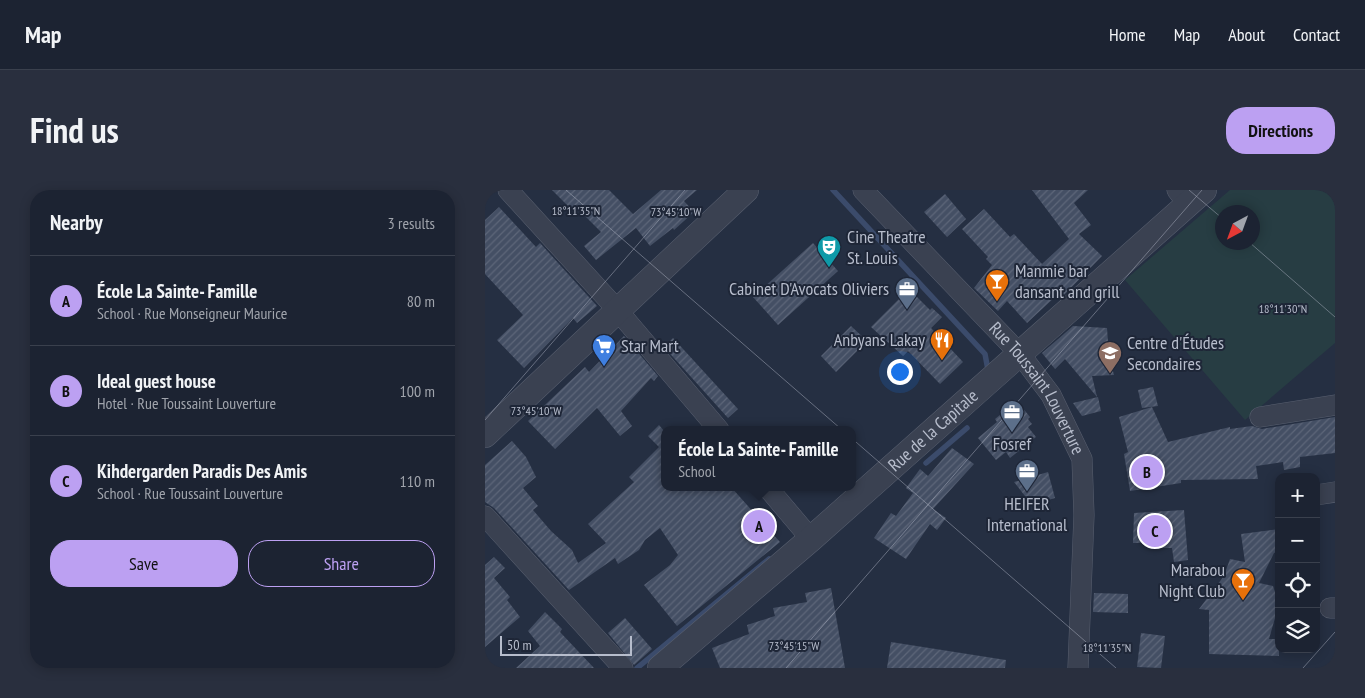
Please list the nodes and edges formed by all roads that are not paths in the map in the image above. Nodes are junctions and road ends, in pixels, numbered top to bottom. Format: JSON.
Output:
{"nodes":[{"id":1,"x":507,"y":190,"type":"edge"},
{"id":2,"x":746,"y":190,"type":"edge"},
{"id":3,"x":863,"y":190,"type":"edge"},
{"id":4,"x":1190,"y":195,"type":"edge"},
{"id":5,"x":618,"y":312,"type":"junction"},
{"id":6,"x":1021,"y":354,"type":"junction"},
{"id":7,"x":1335,"y":405,"type":"edge"},
{"id":8,"x":1260,"y":417,"type":"dead end"},
{"id":9,"x":716,"y":426,"type":"edge"},
{"id":10,"x":485,"y":435,"type":"edge"},
{"id":11,"x":770,"y":491,"type":"edge"},
{"id":12,"x":1335,"y":492,"type":"edge"},
{"id":13,"x":1320,"y":494,"type":"edge"},
{"id":14,"x":485,"y":516,"type":"edge"},
{"id":15,"x":811,"y":539,"type":"junction"},
{"id":16,"x":623,"y":668,"type":"edge"},
{"id":17,"x":660,"y":668,"type":"edge"},
{"id":18,"x":1079,"y":668,"type":"edge"}],
"edges":[{"from":1,"to":5,"type":"street"},
{"from":2,"to":5,"type":"street"},
{"from":3,"to":6,"type":"street","name":"Rue Toussaint Louverture"},
{"from":4,"to":6,"type":"street","name":"Rue de la Capitale"},
{"from":5,"to":9,"type":"street"},
{"from":5,"to":10,"type":"street"},
{"from":6,"to":15,"type":"street","name":"Rue de la Capitale"},
{"from":6,"to":18,"type":"street","name":"Rue Toussaint Louverture"},
{"from":7,"to":8,"type":"street"},
{"from":11,"to":15,"type":"street"},
{"from":12,"to":13,"type":"street"},
{"from":14,"to":16,"type":"street"},
{"from":15,"to":17,"type":"street","name":"Rue de la Capitale"}]}
